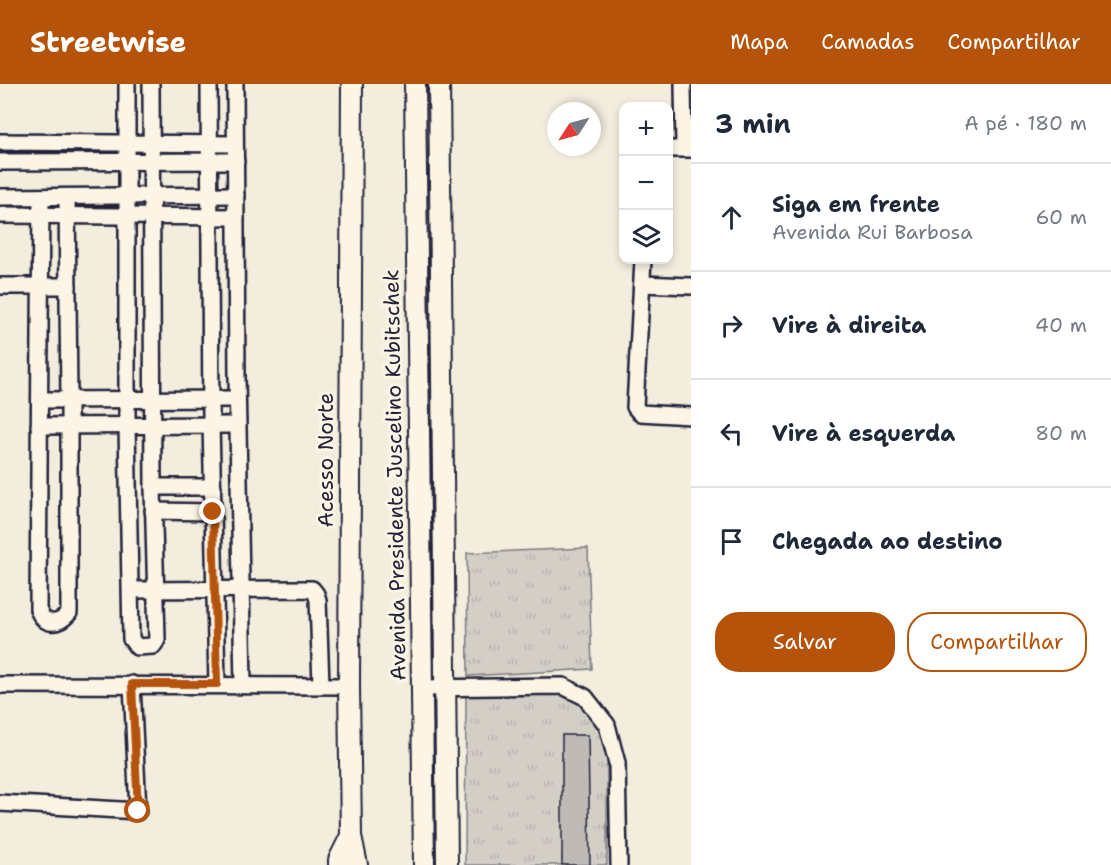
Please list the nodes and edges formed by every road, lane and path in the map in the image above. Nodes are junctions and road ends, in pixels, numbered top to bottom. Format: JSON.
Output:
{"nodes":[{"id":1,"x":127,"y":84,"type":"edge"},
{"id":2,"x":150,"y":84,"type":"edge"},
{"id":3,"x":209,"y":84,"type":"edge"},
{"id":4,"x":235,"y":84,"type":"edge"},
{"id":5,"x":352,"y":84,"type":"edge"},
{"id":6,"x":415,"y":84,"type":"edge"},
{"id":7,"x":439,"y":84,"type":"edge"},
{"id":8,"x":683,"y":84,"type":"edge"},
{"id":9,"x":688,"y":121,"type":"edge"},
{"id":10,"x":0,"y":142,"type":"edge"},
{"id":11,"x":150,"y":142,"type":"junction"},
{"id":12,"x":126,"y":143,"type":"junction"},
{"id":13,"x":209,"y":144,"type":"junction"},
{"id":14,"x":236,"y":144,"type":"junction"},
{"id":15,"x":681,"y":149,"type":"edge"},
{"id":16,"x":127,"y":161,"type":"junction"},
{"id":17,"x":236,"y":161,"type":"junction"},
{"id":18,"x":0,"y":162,"type":"edge"},
{"id":19,"x":150,"y":162,"type":"junction"},
{"id":20,"x":209,"y":162,"type":"junction"},
{"id":21,"x":236,"y":195,"type":"junction"},
{"id":22,"x":126,"y":196,"type":"junction"},
{"id":23,"x":151,"y":196,"type":"junction"},
{"id":24,"x":210,"y":196,"type":"junction"},
{"id":25,"x":0,"y":197,"type":"edge"},
{"id":26,"x":41,"y":197,"type":"junction"},
{"id":27,"x":67,"y":197,"type":"junction"},
{"id":28,"x":0,"y":215,"type":"edge"},
{"id":29,"x":41,"y":215,"type":"junction"},
{"id":30,"x":67,"y":215,"type":"junction"},
{"id":31,"x":126,"y":215,"type":"junction"},
{"id":32,"x":151,"y":215,"type":"junction"},
{"id":33,"x":210,"y":217,"type":"junction"},
{"id":34,"x":236,"y":217,"type":"junction"},
{"id":35,"x":643,"y":264,"type":"edge"},
{"id":36,"x":642,"y":284,"type":"junction"},
{"id":37,"x":0,"y":286,"type":"edge"},
{"id":38,"x":41,"y":286,"type":"junction"},
{"id":39,"x":68,"y":286,"type":"junction"},
{"id":40,"x":691,"y":286,"type":"edge"},
{"id":41,"x":211,"y":398,"type":"junction"},
{"id":42,"x":69,"y":399,"type":"junction"},
{"id":43,"x":152,"y":399,"type":"junction"},
{"id":44,"x":237,"y":399,"type":"junction"},
{"id":45,"x":39,"y":400,"type":"junction"},
{"id":46,"x":127,"y":400,"type":"junction"},
{"id":47,"x":691,"y":416,"type":"edge"},
{"id":48,"x":211,"y":424,"type":"junction"},
{"id":49,"x":238,"y":424,"type":"junction"},
{"id":50,"x":152,"y":425,"type":"junction"},
{"id":51,"x":39,"y":426,"type":"junction"},
{"id":52,"x":69,"y":426,"type":"junction"},
{"id":53,"x":127,"y":426,"type":"junction"},
{"id":54,"x":213,"y":487,"type":"junction"},
{"id":55,"x":153,"y":488,"type":"junction"},
{"id":56,"x":153,"y":511,"type":"junction"},
{"id":57,"x":213,"y":512,"type":"junction"},
{"id":58,"x":215,"y":588,"type":"junction"},
{"id":59,"x":240,"y":588,"type":"junction"},
{"id":60,"x":131,"y":590,"type":"junction"},
{"id":61,"x":157,"y":590,"type":"junction"},
{"id":62,"x":132,"y":684,"type":"junction"},
{"id":63,"x":217,"y":684,"type":"junction"},
{"id":64,"x":0,"y":685,"type":"edge"},
{"id":65,"x":243,"y":685,"type":"junction"},
{"id":66,"x":321,"y":685,"type":"junction"},
{"id":67,"x":349,"y":686,"type":"junction"},
{"id":68,"x":421,"y":688,"type":"junction"},
{"id":69,"x":445,"y":688,"type":"junction"},
{"id":70,"x":0,"y":802,"type":"edge"},
{"id":71,"x":351,"y":836,"type":"junction"},
{"id":72,"x":339,"y":865,"type":"edge"},
{"id":73,"x":357,"y":865,"type":"edge"},
{"id":74,"x":424,"y":865,"type":"edge"},
{"id":75,"x":447,"y":865,"type":"edge"},
{"id":76,"x":619,"y":865,"type":"edge"}],
"edges":[{"from":1,"to":12,"type":"street"},
{"from":2,"to":11,"type":"street"},
{"from":3,"to":13,"type":"street"},
{"from":4,"to":14,"type":"street"},
{"from":5,"to":67,"type":"main road","name":"Acesso Norte"},
{"from":6,"to":68,"type":"main road","name":"Avenida Presidente Juscelino Kubitschek"},
{"from":7,"to":69,"type":"main road"},
{"from":8,"to":9,"type":"street"},
{"from":9,"to":15,"type":"street"},
{"from":10,"to":12,"type":"street"},
{"from":11,"to":12,"type":"street"},
{"from":11,"to":13,"type":"street"},
{"from":11,"to":19,"type":"street"},
{"from":12,"to":16,"type":"street"},
{"from":13,"to":14,"type":"street"},
{"from":13,"to":20,"type":"street"},
{"from":14,"to":17,"type":"street"},
{"from":16,"to":18,"type":"street"},
{"from":16,"to":19,"type":"street"},
{"from":16,"to":22,"type":"street"},
{"from":17,"to":20,"type":"street"},
{"from":17,"to":21,"type":"street"},
{"from":19,"to":20,"type":"street"},
{"from":19,"to":23,"type":"street"},
{"from":20,"to":24,"type":"street"},
{"from":21,"to":24,"type":"street"},
{"from":21,"to":34,"type":"street"},
{"from":22,"to":23,"type":"street"},
{"from":22,"to":27,"type":"street"},
{"from":22,"to":31,"type":"street"},
{"from":23,"to":24,"type":"street"},
{"from":23,"to":32,"type":"street"},
{"from":24,"to":33,"type":"street"},
{"from":25,"to":26,"type":"street"},
{"from":26,"to":27,"type":"street"},
{"from":26,"to":29,"type":"street"},
{"from":27,"to":30,"type":"street"},
{"from":28,"to":29,"type":"street"},
{"from":29,"to":30,"type":"street"},
{"from":29,"to":38,"type":"street"},
{"from":30,"to":31,"type":"street"},
{"from":30,"to":39,"type":"street"},
{"from":31,"to":32,"type":"street"},
{"from":31,"to":46,"type":"street"},
{"from":32,"to":33,"type":"street"},
{"from":32,"to":43,"type":"street"},
{"from":33,"to":34,"type":"street"},
{"from":33,"to":41,"type":"street"},
{"from":34,"to":44,"type":"street"},
{"from":35,"to":36,"type":"street"},
{"from":36,"to":40,"type":"street"},
{"from":36,"to":47,"type":"street"},
{"from":37,"to":38,"type":"street"},
{"from":38,"to":39,"type":"street"},
{"from":38,"to":45,"type":"street"},
{"from":39,"to":42,"type":"street"},
{"from":41,"to":43,"type":"street"},
{"from":41,"to":44,"type":"street"},
{"from":41,"to":48,"type":"street"},
{"from":42,"to":45,"type":"street"},
{"from":42,"to":46,"type":"street"},
{"from":42,"to":52,"type":"street"},
{"from":43,"to":46,"type":"street"},
{"from":43,"to":50,"type":"street"},
{"from":44,"to":49,"type":"street"},
{"from":45,"to":51,"type":"street"},
{"from":46,"to":53,"type":"street"},
{"from":48,"to":49,"type":"street"},
{"from":48,"to":50,"type":"street"},
{"from":48,"to":54,"type":"street"},
{"from":49,"to":59,"type":"street"},
{"from":50,"to":53,"type":"street"},
{"from":50,"to":55,"type":"street"},
{"from":51,"to":52,"type":"street"},
{"from":51,"to":52,"type":"street"},
{"from":52,"to":53,"type":"street"},
{"from":53,"to":60,"type":"street"},
{"from":54,"to":55,"type":"street"},
{"from":54,"to":57,"type":"street"},
{"from":55,"to":56,"type":"street"},
{"from":56,"to":57,"type":"street"},
{"from":56,"to":61,"type":"street"},
{"from":57,"to":58,"type":"street"},
{"from":58,"to":59,"type":"street"},
{"from":58,"to":61,"type":"street"},
{"from":58,"to":63,"type":"street"},
{"from":59,"to":65,"type":"street"},
{"from":59,"to":66,"type":"street"},
{"from":60,"to":61,"type":"street"},
{"from":60,"to":61,"type":"street"},
{"from":62,"to":63,"type":"street"},
{"from":62,"to":64,"type":"street"},
{"from":62,"to":70,"type":"street"},
{"from":63,"to":65,"type":"street"},
{"from":65,"to":66,"type":"street"},
{"from":66,"to":67,"type":"street"},
{"from":67,"to":71,"type":"main road","name":"Acesso Norte"},
{"from":68,"to":69,"type":"street"},
{"from":68,"to":74,"type":"main road","name":"Avenida Presidente Juscelino Kubitschek"},
{"from":69,"to":75,"type":"main road"},
{"from":69,"to":76,"type":"street"},
{"from":71,"to":72,"type":"main road"},
{"from":71,"to":73,"type":"main road"}]}
